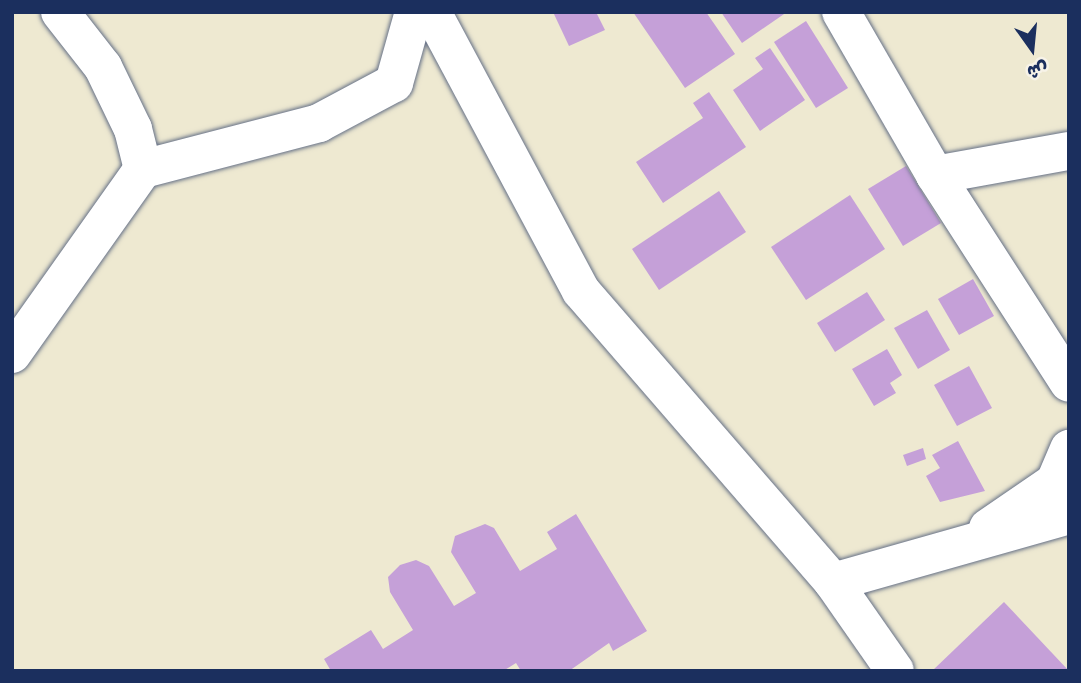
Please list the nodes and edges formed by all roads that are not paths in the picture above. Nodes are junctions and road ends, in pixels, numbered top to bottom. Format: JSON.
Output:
{"nodes":[{"id":1,"x":60,"y":12,"type":"edge"},
{"id":2,"x":414,"y":12,"type":"edge"},
{"id":3,"x":432,"y":12,"type":"edge"},
{"id":4,"x":841,"y":12,"type":"edge"},
{"id":5,"x":1069,"y":152,"type":"edge"},
{"id":6,"x":144,"y":169,"type":"junction"},
{"id":7,"x":935,"y":175,"type":"junction"},
{"id":8,"x":12,"y":354,"type":"edge"},
{"id":9,"x":1067,"y":380,"type":"edge"},
{"id":10,"x":1069,"y":449,"type":"edge"},
{"id":11,"x":1069,"y":515,"type":"edge"},
{"id":12,"x":962,"y":546,"type":"junction"},
{"id":13,"x":833,"y":582,"type":"junction"},
{"id":14,"x":895,"y":671,"type":"edge"}],
"edges":[{"from":1,"to":6,"type":"street"},
{"from":2,"to":6,"type":"street"},
{"from":3,"to":13,"type":"street"},
{"from":4,"to":7,"type":"street"},
{"from":5,"to":7,"type":"street"},
{"from":6,"to":8,"type":"street"},
{"from":7,"to":9,"type":"street"},
{"from":10,"to":12,"type":"street"},
{"from":11,"to":12,"type":"street"},
{"from":12,"to":13,"type":"street"},
{"from":13,"to":14,"type":"street"}]}
